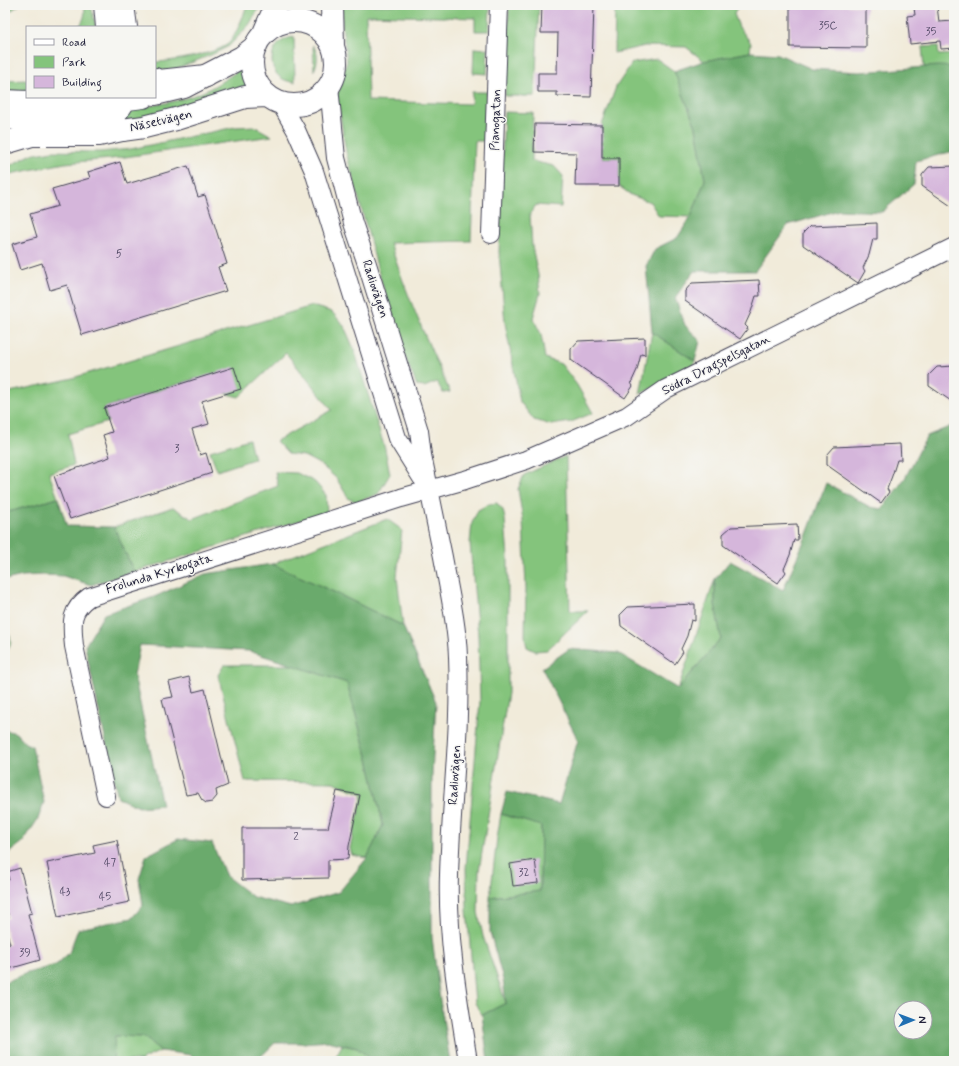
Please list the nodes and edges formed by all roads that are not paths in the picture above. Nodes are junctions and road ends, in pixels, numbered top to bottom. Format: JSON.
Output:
{"nodes":[{"id":1,"x":105,"y":5,"type":"edge"},
{"id":2,"x":123,"y":5,"type":"edge"},
{"id":3,"x":276,"y":5,"type":"edge"},
{"id":4,"x":332,"y":5,"type":"edge"},
{"id":5,"x":499,"y":5,"type":"edge"},
{"id":6,"x":107,"y":26,"type":"edge"},
{"id":7,"x":126,"y":26,"type":"edge"},
{"id":8,"x":259,"y":40,"type":"junction"},
{"id":9,"x":333,"y":46,"type":"junction"},
{"id":10,"x":206,"y":76,"type":"junction"},
{"id":11,"x":156,"y":80,"type":"edge"},
{"id":12,"x":329,"y":86,"type":"junction"},
{"id":13,"x":156,"y":94,"type":"edge"},
{"id":14,"x":76,"y":98,"type":"edge"},
{"id":15,"x":131,"y":98,"type":"edge"},
{"id":16,"x":274,"y":99,"type":"junction"},
{"id":17,"x":5,"y":101,"type":"edge"},
{"id":18,"x":57,"y":104,"type":"junction"},
{"id":19,"x":5,"y":118,"type":"edge"},
{"id":20,"x":76,"y":122,"type":"junction"},
{"id":21,"x":122,"y":130,"type":"junction"},
{"id":22,"x":5,"y":143,"type":"edge"},
{"id":23,"x":491,"y":234,"type":"dead end"},
{"id":24,"x":954,"y":247,"type":"edge"},
{"id":25,"x":429,"y":490,"type":"junction"},
{"id":26,"x":106,"y":796,"type":"dead end"},
{"id":27,"x":468,"y":1061,"type":"edge"}],
"edges":[{"from":1,"to":6,"type":"main road"},
{"from":2,"to":7,"type":"main road"},
{"from":3,"to":8,"type":"main road"},
{"from":4,"to":9,"type":"main road"},
{"from":5,"to":23,"type":"street","name":"Pianogatan"},
{"from":8,"to":9,"type":"main road"},
{"from":8,"to":10,"type":"main road"},
{"from":8,"to":16,"type":"main road"},
{"from":9,"to":12,"type":"main road"},
{"from":10,"to":11,"type":"main road"},
{"from":10,"to":13,"type":"main road"},
{"from":12,"to":16,"type":"main road"},
{"from":12,"to":25,"type":"street","name":"Radiovägen"},
{"from":14,"to":18,"type":"main road"},
{"from":15,"to":18,"type":"main road"},
{"from":15,"to":20,"type":"main road"},
{"from":16,"to":21,"type":"main road","name":"Näsetvägen"},
{"from":16,"to":25,"type":"street","name":"Radiovägen"},
{"from":17,"to":18,"type":"main road"},
{"from":19,"to":20,"type":"main road","name":"Näsetvägen"},
{"from":20,"to":21,"type":"main road","name":"Näsetvägen"},
{"from":21,"to":22,"type":"main road"},
{"from":24,"to":25,"type":"street","name":"Södra Dragspelsgatan"},
{"from":25,"to":26,"type":"street","name":"Frölunda Kyrkogata"},
{"from":25,"to":27,"type":"street","name":"Radiovägen"}]}
